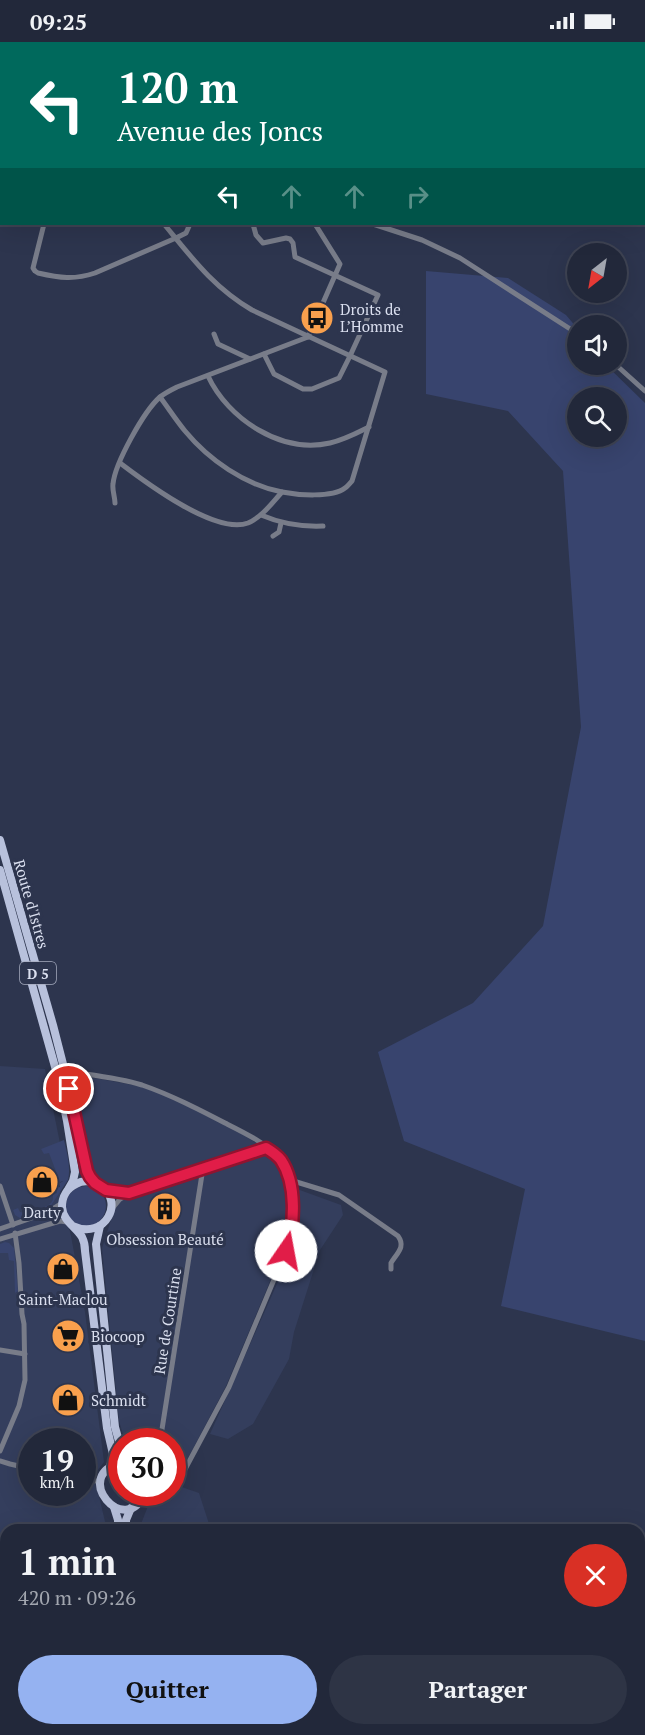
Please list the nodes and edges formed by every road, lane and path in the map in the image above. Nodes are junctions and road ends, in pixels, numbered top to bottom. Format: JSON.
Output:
{"nodes":[{"id":1,"x":44,"y":225,"type":"edge"},
{"id":2,"x":165,"y":225,"type":"edge"},
{"id":3,"x":190,"y":225,"type":"edge"},
{"id":4,"x":253,"y":225,"type":"edge"},
{"id":5,"x":316,"y":225,"type":"edge"},
{"id":6,"x":376,"y":225,"type":"edge"},
{"id":7,"x":176,"y":238,"type":"junction"},
{"id":8,"x":336,"y":275,"type":"junction"},
{"id":9,"x":567,"y":327,"type":"edge"},
{"id":10,"x":214,"y":334,"type":"dead end"},
{"id":11,"x":308,"y":336,"type":"junction"},
{"id":12,"x":264,"y":354,"type":"junction"},
{"id":13,"x":350,"y":356,"type":"junction"},
{"id":14,"x":250,"y":360,"type":"junction"},
{"id":15,"x":627,"y":375,"type":"edge"},
{"id":16,"x":208,"y":376,"type":"junction"},
{"id":17,"x":645,"y":391,"type":"edge"},
{"id":18,"x":160,"y":398,"type":"junction"},
{"id":19,"x":369,"y":427,"type":"junction"},
{"id":20,"x":120,"y":463,"type":"junction"},
{"id":21,"x":282,"y":492,"type":"junction"},
{"id":22,"x":115,"y":503,"type":"dead end"},
{"id":23,"x":261,"y":514,"type":"junction"},
{"id":24,"x":281,"y":523,"type":"junction"},
{"id":25,"x":323,"y":526,"type":"dead end"},
{"id":26,"x":273,"y":536,"type":"dead end"},
{"id":27,"x":0,"y":840,"type":"edge"},
{"id":28,"x":0,"y":870,"type":"edge"},
{"id":29,"x":65,"y":1071,"type":"junction"},
{"id":30,"x":266,"y":1148,"type":"junction"},
{"id":31,"x":203,"y":1168,"type":"junction"},
{"id":32,"x":290,"y":1180,"type":"junction"},
{"id":33,"x":95,"y":1183,"type":"junction"},
{"id":34,"x":0,"y":1186,"type":"edge"},
{"id":35,"x":69,"y":1189,"type":"junction"},
{"id":36,"x":106,"y":1190,"type":"junction"},
{"id":37,"x":129,"y":1193,"type":"junction"},
{"id":38,"x":62,"y":1203,"type":"junction"},
{"id":39,"x":111,"y":1210,"type":"junction"},
{"id":40,"x":13,"y":1224,"type":"junction"},
{"id":41,"x":71,"y":1224,"type":"junction"},
{"id":42,"x":100,"y":1226,"type":"junction"},
{"id":43,"x":0,"y":1229,"type":"edge"},
{"id":44,"x":15,"y":1233,"type":"junction"},
{"id":45,"x":0,"y":1239,"type":"edge"},
{"id":46,"x":391,"y":1269,"type":"dead end"},
{"id":47,"x":0,"y":1350,"type":"edge"},
{"id":48,"x":25,"y":1354,"type":"junction"},
{"id":49,"x":115,"y":1428,"type":"edge"},
{"id":50,"x":162,"y":1428,"type":"edge"},
{"id":51,"x":108,"y":1432,"type":"edge"},
{"id":52,"x":0,"y":1451,"type":"edge"},
{"id":53,"x":0,"y":1461,"type":"edge"},
{"id":54,"x":18,"y":1465,"type":"edge"},
{"id":55,"x":186,"y":1467,"type":"edge"},
{"id":56,"x":108,"y":1470,"type":"edge"},
{"id":57,"x":96,"y":1481,"type":"edge"},
{"id":58,"x":101,"y":1482,"type":"junction"},
{"id":59,"x":134,"y":1506,"type":"edge"},
{"id":60,"x":114,"y":1507,"type":"junction"},
{"id":61,"x":131,"y":1508,"type":"junction"},
{"id":62,"x":118,"y":1524,"type":"edge"},
{"id":63,"x":126,"y":1524,"type":"edge"}],
"edges":[{"from":1,"to":7,"type":"street"},
{"from":2,"to":7,"type":"street"},
{"from":3,"to":7,"type":"street"},
{"from":4,"to":8,"type":"street"},
{"from":5,"to":8,"type":"street"},
{"from":6,"to":9,"type":"street"},
{"from":7,"to":11,"type":"street"},
{"from":8,"to":11,"type":"street"},
{"from":8,"to":13,"type":"street"},
{"from":10,"to":14,"type":"street"},
{"from":11,"to":12,"type":"street"},
{"from":11,"to":13,"type":"street"},
{"from":12,"to":13,"type":"street"},
{"from":12,"to":14,"type":"street"},
{"from":13,"to":19,"type":"street"},
{"from":14,"to":16,"type":"street"},
{"from":15,"to":17,"type":"street"},
{"from":16,"to":18,"type":"street"},
{"from":16,"to":19,"type":"street"},
{"from":18,"to":20,"type":"street"},
{"from":18,"to":21,"type":"street"},
{"from":19,"to":21,"type":"street"},
{"from":20,"to":22,"type":"street"},
{"from":20,"to":23,"type":"street"},
{"from":21,"to":23,"type":"street"},
{"from":23,"to":24,"type":"street"},
{"from":24,"to":25,"type":"street"},
{"from":24,"to":26,"type":"street"},
{"from":27,"to":29,"type":"main road","name":"Route d'Istres","number":"D 5"},
{"from":28,"to":35,"type":"main road","name":"Route d'Istres","number":"D 5"},
{"from":29,"to":30,"type":"street"},
{"from":29,"to":33,"type":"main road","name":"Route d'Istres","number":"D 5"},
{"from":30,"to":31,"type":"street"},
{"from":30,"to":32,"type":"street"},
{"from":31,"to":37,"type":"street"},
{"from":31,"to":50,"type":"street","name":"Rue de Courtine"},
{"from":32,"to":46,"type":"street"},
{"from":32,"to":55,"type":"street"},
{"from":33,"to":35,"type":"main road"},
{"from":33,"to":36,"type":"main road"},
{"from":34,"to":40,"type":"street"},
{"from":35,"to":38,"type":"main road"},
{"from":36,"to":37,"type":"street"},
{"from":36,"to":39,"type":"main road"},
{"from":37,"to":39,"type":"street"},
{"from":38,"to":40,"type":"street"},
{"from":38,"to":41,"type":"main road"},
{"from":39,"to":42,"type":"main road"},
{"from":40,"to":43,"type":"street"},
{"from":41,"to":42,"type":"main road"},
{"from":41,"to":44,"type":"street"},
{"from":41,"to":51,"type":"main road"},
{"from":42,"to":49,"type":"main road"},
{"from":44,"to":45,"type":"street"},
{"from":44,"to":48,"type":"street"},
{"from":47,"to":48,"type":"street"},
{"from":48,"to":52,"type":"street"},
{"from":53,"to":54,"type":"street"},
{"from":56,"to":58,"type":"main road"},
{"from":57,"to":58,"type":"street"},
{"from":58,"to":60,"type":"main road"},
{"from":59,"to":61,"type":"main road"},
{"from":60,"to":61,"type":"main road"},
{"from":60,"to":62,"type":"main road"},
{"from":61,"to":63,"type":"main road"}]}
